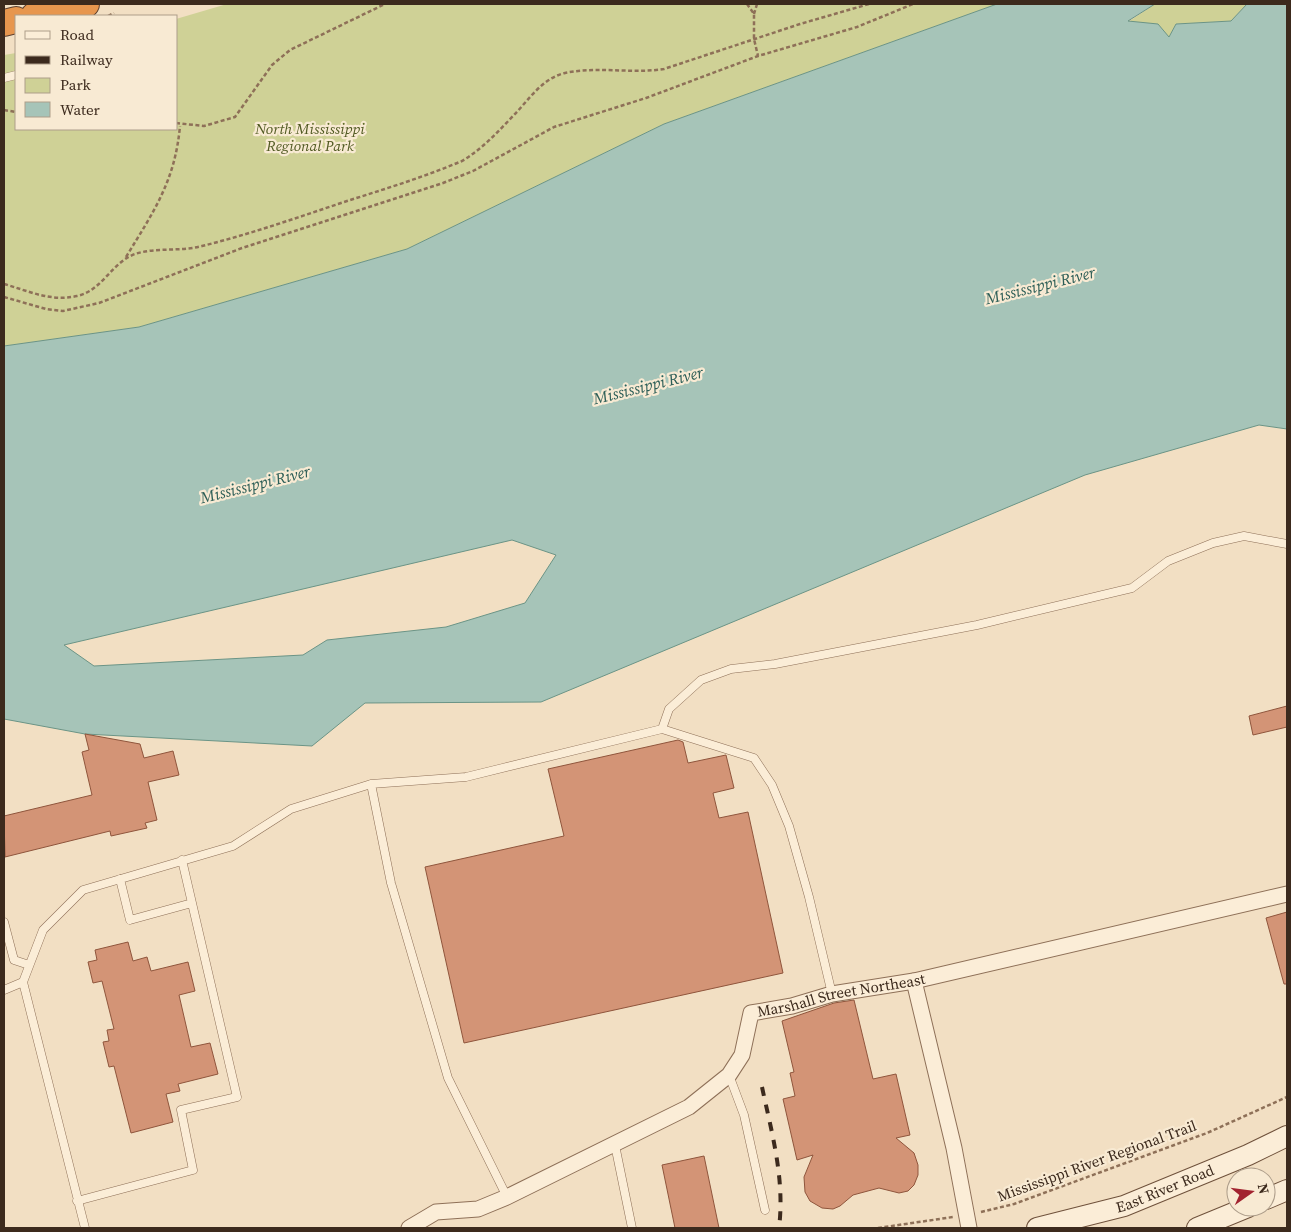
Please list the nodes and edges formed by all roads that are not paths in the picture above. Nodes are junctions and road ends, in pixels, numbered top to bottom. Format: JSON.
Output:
{"nodes":[{"id":1,"x":86,"y":4,"type":"edge"},
{"id":2,"x":38,"y":15,"type":"edge"},
{"id":3,"x":1287,"y":544,"type":"edge"},
{"id":4,"x":662,"y":729,"type":"junction"},
{"id":5,"x":371,"y":784,"type":"junction"},
{"id":6,"x":182,"y":860,"type":"junction"},
{"id":7,"x":120,"y":879,"type":"junction"},
{"id":8,"x":1287,"y":894,"type":"edge"},
{"id":9,"x":192,"y":903,"type":"junction"},
{"id":10,"x":4,"y":922,"type":"edge"},
{"id":11,"x":29,"y":965,"type":"junction"},
{"id":12,"x":914,"y":981,"type":"junction"},
{"id":13,"x":23,"y":982,"type":"junction"},
{"id":14,"x":4,"y":990,"type":"edge"},
{"id":15,"x":832,"y":994,"type":"junction"},
{"id":16,"x":729,"y":1075,"type":"junction"},
{"id":17,"x":1287,"y":1136,"type":"edge"},
{"id":18,"x":615,"y":1145,"type":"junction"},
{"id":19,"x":507,"y":1197,"type":"junction"},
{"id":20,"x":77,"y":1201,"type":"junction"},
{"id":21,"x":765,"y":1210,"type":"dead end"},
{"id":22,"x":1226,"y":1216,"type":"edge"},
{"id":23,"x":968,"y":1222,"type":"edge"},
{"id":24,"x":85,"y":1228,"type":"edge"},
{"id":25,"x":409,"y":1228,"type":"edge"},
{"id":26,"x":632,"y":1228,"type":"edge"},
{"id":27,"x":1038,"y":1228,"type":"edge"},
{"id":28,"x":1197,"y":1228,"type":"edge"}],
"edges":[{"from":1,"to":2,"type":"highway"},
{"from":3,"to":4,"type":"lane"},
{"from":4,"to":5,"type":"lane"},
{"from":4,"to":15,"type":"lane"},
{"from":5,"to":6,"type":"lane"},
{"from":5,"to":19,"type":"lane"},
{"from":6,"to":7,"type":"lane"},
{"from":6,"to":9,"type":"lane"},
{"from":7,"to":9,"type":"lane"},
{"from":7,"to":11,"type":"lane"},
{"from":8,"to":12,"type":"street","name":"Marshall Street Northeast"},
{"from":9,"to":20,"type":"lane"},
{"from":10,"to":11,"type":"lane"},
{"from":11,"to":13,"type":"lane"},
{"from":12,"to":15,"type":"street","name":"Marshall Street Northeast"},
{"from":12,"to":23,"type":"street"},
{"from":13,"to":14,"type":"lane"},
{"from":13,"to":20,"type":"lane"},
{"from":15,"to":16,"type":"street","name":"Marshall Street Northeast"},
{"from":16,"to":18,"type":"street","name":"Marshall Street Northeast"},
{"from":16,"to":21,"type":"lane"},
{"from":17,"to":27,"type":"street","name":"East River Road"},
{"from":18,"to":19,"type":"street","name":"Marshall Street Northeast"},
{"from":18,"to":26,"type":"lane"},
{"from":19,"to":25,"type":"street","name":"Marshall Street Northeast"},
{"from":20,"to":24,"type":"lane"},
{"from":22,"to":28,"type":"street"}]}
